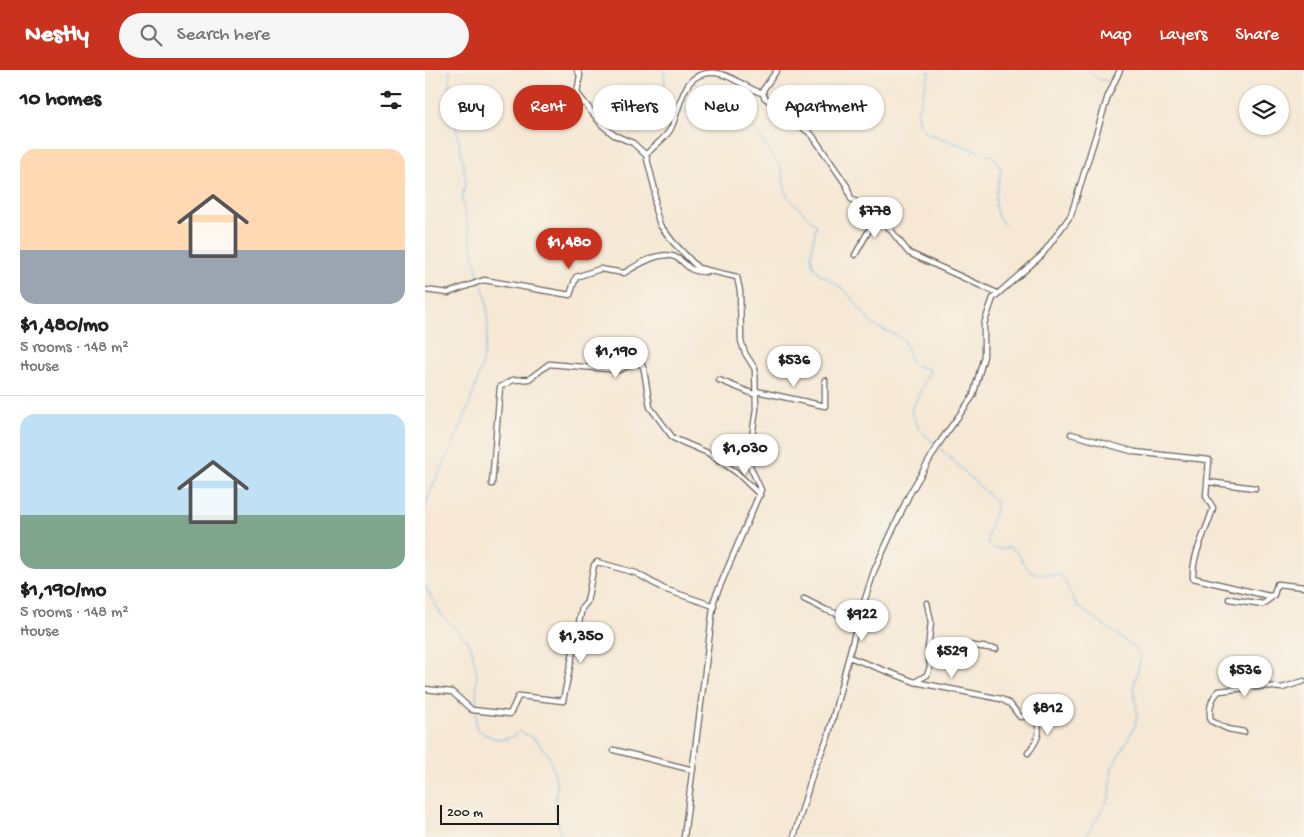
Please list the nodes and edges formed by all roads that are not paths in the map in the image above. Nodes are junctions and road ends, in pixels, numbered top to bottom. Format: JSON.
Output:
{"nodes":[{"id":1,"x":577,"y":70,"type":"edge"},
{"id":2,"x":777,"y":70,"type":"edge"},
{"id":3,"x":1120,"y":70,"type":"edge"},
{"id":4,"x":762,"y":93,"type":"junction"},
{"id":5,"x":584,"y":103,"type":"joint"},
{"id":6,"x":646,"y":155,"type":"junction"},
{"id":7,"x":878,"y":214,"type":"junction"},
{"id":8,"x":855,"y":255,"type":"dead end"},
{"id":9,"x":714,"y":272,"type":"junction"},
{"id":10,"x":425,"y":290,"type":"edge"},
{"id":11,"x":997,"y":293,"type":"junction"},
{"id":12,"x":719,"y":380,"type":"dead end"},
{"id":13,"x":825,"y":380,"type":"dead end"},
{"id":14,"x":756,"y":393,"type":"junction"},
{"id":15,"x":1071,"y":434,"type":"dead end"},
{"id":16,"x":1208,"y":482,"type":"junction"},
{"id":17,"x":492,"y":484,"type":"dead end"},
{"id":18,"x":1255,"y":488,"type":"dead end"},
{"id":19,"x":760,"y":495,"type":"junction"},
{"id":20,"x":1304,"y":587,"type":"edge"},
{"id":21,"x":1272,"y":597,"type":"junction"},
{"id":22,"x":804,"y":599,"type":"dead end"},
{"id":23,"x":1229,"y":599,"type":"dead end"},
{"id":24,"x":927,"y":603,"type":"dead end"},
{"id":25,"x":714,"y":606,"type":"junction"},
{"id":26,"x":858,"y":622,"type":"junction"},
{"id":27,"x":996,"y":649,"type":"dead end"},
{"id":28,"x":849,"y":657,"type":"junction"},
{"id":29,"x":930,"y":664,"type":"junction"},
{"id":30,"x":1304,"y":681,"type":"edge"},
{"id":31,"x":915,"y":682,"type":"junction"},
{"id":32,"x":425,"y":689,"type":"edge"},
{"id":33,"x":1049,"y":713,"type":"dead end"},
{"id":34,"x":1033,"y":716,"type":"junction"},
{"id":35,"x":1244,"y":732,"type":"dead end"},
{"id":36,"x":614,"y":750,"type":"dead end"},
{"id":37,"x":1027,"y":753,"type":"dead end"},
{"id":38,"x":693,"y":770,"type":"junction"},
{"id":39,"x":684,"y":837,"type":"edge"},
{"id":40,"x":794,"y":837,"type":"edge"}],
"edges":[{"from":1,"to":5,"type":"street"},
{"from":2,"to":4,"type":"street"},
{"from":3,"to":11,"type":"street"},
{"from":4,"to":6,"type":"street"},
{"from":4,"to":7,"type":"street"},
{"from":5,"to":6,"type":"street"},
{"from":6,"to":9,"type":"street"},
{"from":7,"to":8,"type":"street"},
{"from":7,"to":11,"type":"street"},
{"from":9,"to":10,"type":"street"},
{"from":9,"to":14,"type":"street"},
{"from":11,"to":26,"type":"street"},
{"from":12,"to":14,"type":"street"},
{"from":13,"to":14,"type":"street"},
{"from":14,"to":19,"type":"street"},
{"from":15,"to":16,"type":"street"},
{"from":16,"to":18,"type":"street"},
{"from":16,"to":21,"type":"street"},
{"from":17,"to":19,"type":"street"},
{"from":19,"to":25,"type":"street"},
{"from":20,"to":21,"type":"street"},
{"from":21,"to":23,"type":"street"},
{"from":22,"to":26,"type":"street"},
{"from":24,"to":29,"type":"street"},
{"from":25,"to":32,"type":"street"},
{"from":25,"to":38,"type":"street"},
{"from":26,"to":28,"type":"street"},
{"from":27,"to":29,"type":"street"},
{"from":28,"to":31,"type":"street"},
{"from":28,"to":40,"type":"street"},
{"from":29,"to":31,"type":"street"},
{"from":30,"to":35,"type":"street"},
{"from":31,"to":34,"type":"street"},
{"from":33,"to":34,"type":"street"},
{"from":34,"to":37,"type":"street"},
{"from":36,"to":38,"type":"street"},
{"from":38,"to":39,"type":"street"}]}
